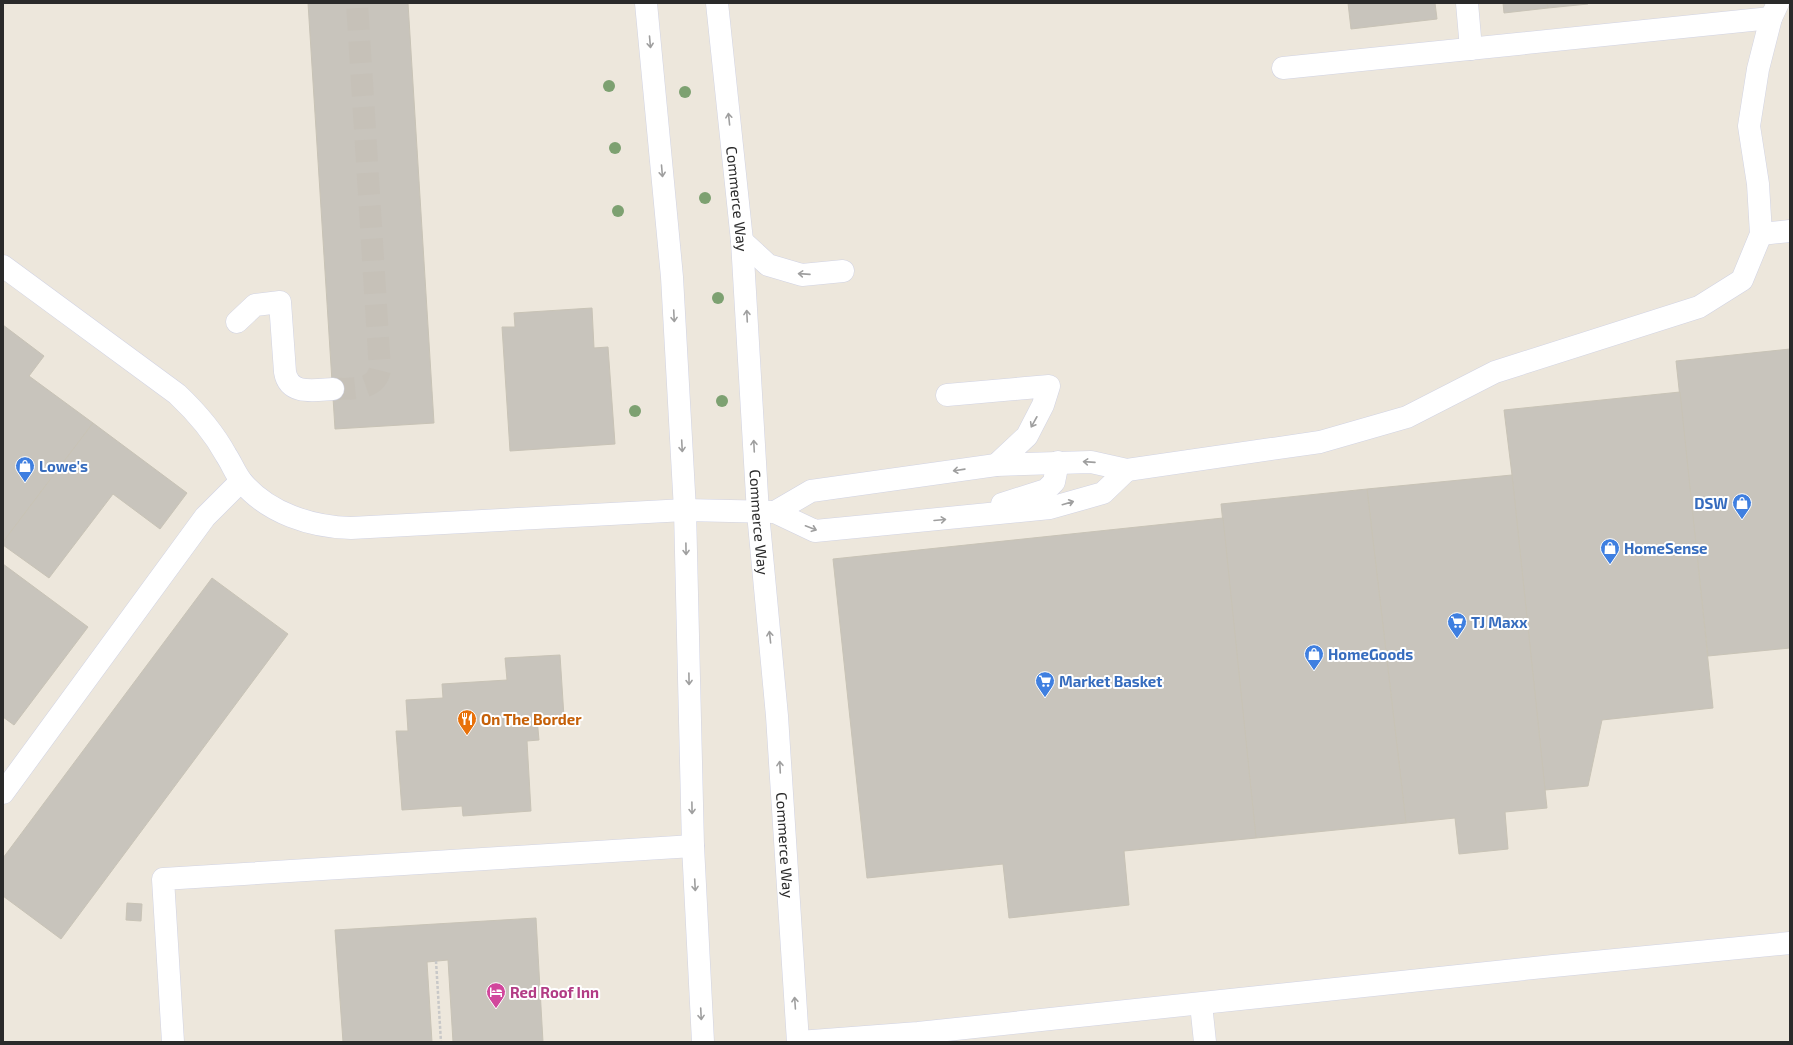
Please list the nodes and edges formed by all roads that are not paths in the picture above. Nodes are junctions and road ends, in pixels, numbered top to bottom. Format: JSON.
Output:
{"nodes":[{"id":1,"x":646,"y":3,"type":"edge"},
{"id":2,"x":716,"y":3,"type":"edge"},
{"id":3,"x":1467,"y":3,"type":"edge"},
{"id":4,"x":1775,"y":11,"type":"edge"},
{"id":5,"x":1471,"y":48,"type":"junction"},
{"id":6,"x":1283,"y":68,"type":"dead end"},
{"id":7,"x":1790,"y":231,"type":"edge"},
{"id":8,"x":1761,"y":234,"type":"junction"},
{"id":9,"x":742,"y":241,"type":"junction"},
{"id":10,"x":3,"y":266,"type":"edge"},
{"id":11,"x":843,"y":272,"type":"dead end"},
{"id":12,"x":237,"y":322,"type":"dead end"},
{"id":13,"x":333,"y":389,"type":"tunnel mouth"},
{"id":14,"x":947,"y":395,"type":"dead end"},
{"id":15,"x":1058,"y":462,"type":"junction"},
{"id":16,"x":996,"y":465,"type":"junction"},
{"id":17,"x":1127,"y":470,"type":"junction"},
{"id":18,"x":242,"y":481,"type":"junction"},
{"id":19,"x":685,"y":510,"type":"junction"},
{"id":20,"x":767,"y":513,"type":"junction"},
{"id":21,"x":967,"y":517,"type":"junction"},
{"id":22,"x":3,"y":793,"type":"edge"},
{"id":23,"x":693,"y":846,"type":"junction"},
{"id":24,"x":1790,"y":943,"type":"edge"},
{"id":25,"x":1201,"y":1004,"type":"junction"},
{"id":26,"x":919,"y":1038,"type":"edge"},
{"id":27,"x":174,"y":1042,"type":"edge"},
{"id":28,"x":703,"y":1042,"type":"edge"},
{"id":29,"x":798,"y":1042,"type":"edge"},
{"id":30,"x":1205,"y":1042,"type":"edge"}],
"edges":[{"from":1,"to":19,"type":"street","one_way":true},
{"from":9,"to":2,"type":"street","name":"Commerce Way","one_way":true},
{"from":3,"to":5,"type":"street"},
{"from":4,"to":5,"type":"street"},
{"from":4,"to":8,"type":"street"},
{"from":5,"to":6,"type":"street"},
{"from":7,"to":8,"type":"street"},
{"from":8,"to":17,"type":"street"},
{"from":11,"to":9,"type":"street","one_way":true},
{"from":20,"to":9,"type":"street","name":"Commerce Way","one_way":true},
{"from":10,"to":18,"type":"street"},
{"from":12,"to":13,"type":"street"},
{"from":14,"to":16,"type":"street","one_way":true},
{"from":15,"to":16,"type":"street"},
{"from":17,"to":15,"type":"street","one_way":true},
{"from":15,"to":21,"type":"street"},
{"from":16,"to":20,"type":"street","one_way":true},
{"from":21,"to":17,"type":"street","one_way":true},
{"from":18,"to":19,"type":"street"},
{"from":18,"to":22,"type":"street"},
{"from":19,"to":20,"type":"street"},
{"from":19,"to":23,"type":"street","one_way":true},
{"from":20,"to":21,"type":"street","one_way":true},
{"from":29,"to":20,"type":"street","name":"Commerce Way","one_way":true},
{"from":23,"to":27,"type":"street"},
{"from":23,"to":28,"type":"street","one_way":true},
{"from":24,"to":25,"type":"street"},
{"from":25,"to":26,"type":"street"},
{"from":25,"to":30,"type":"street"},
{"from":26,"to":29,"type":"street"}]}
